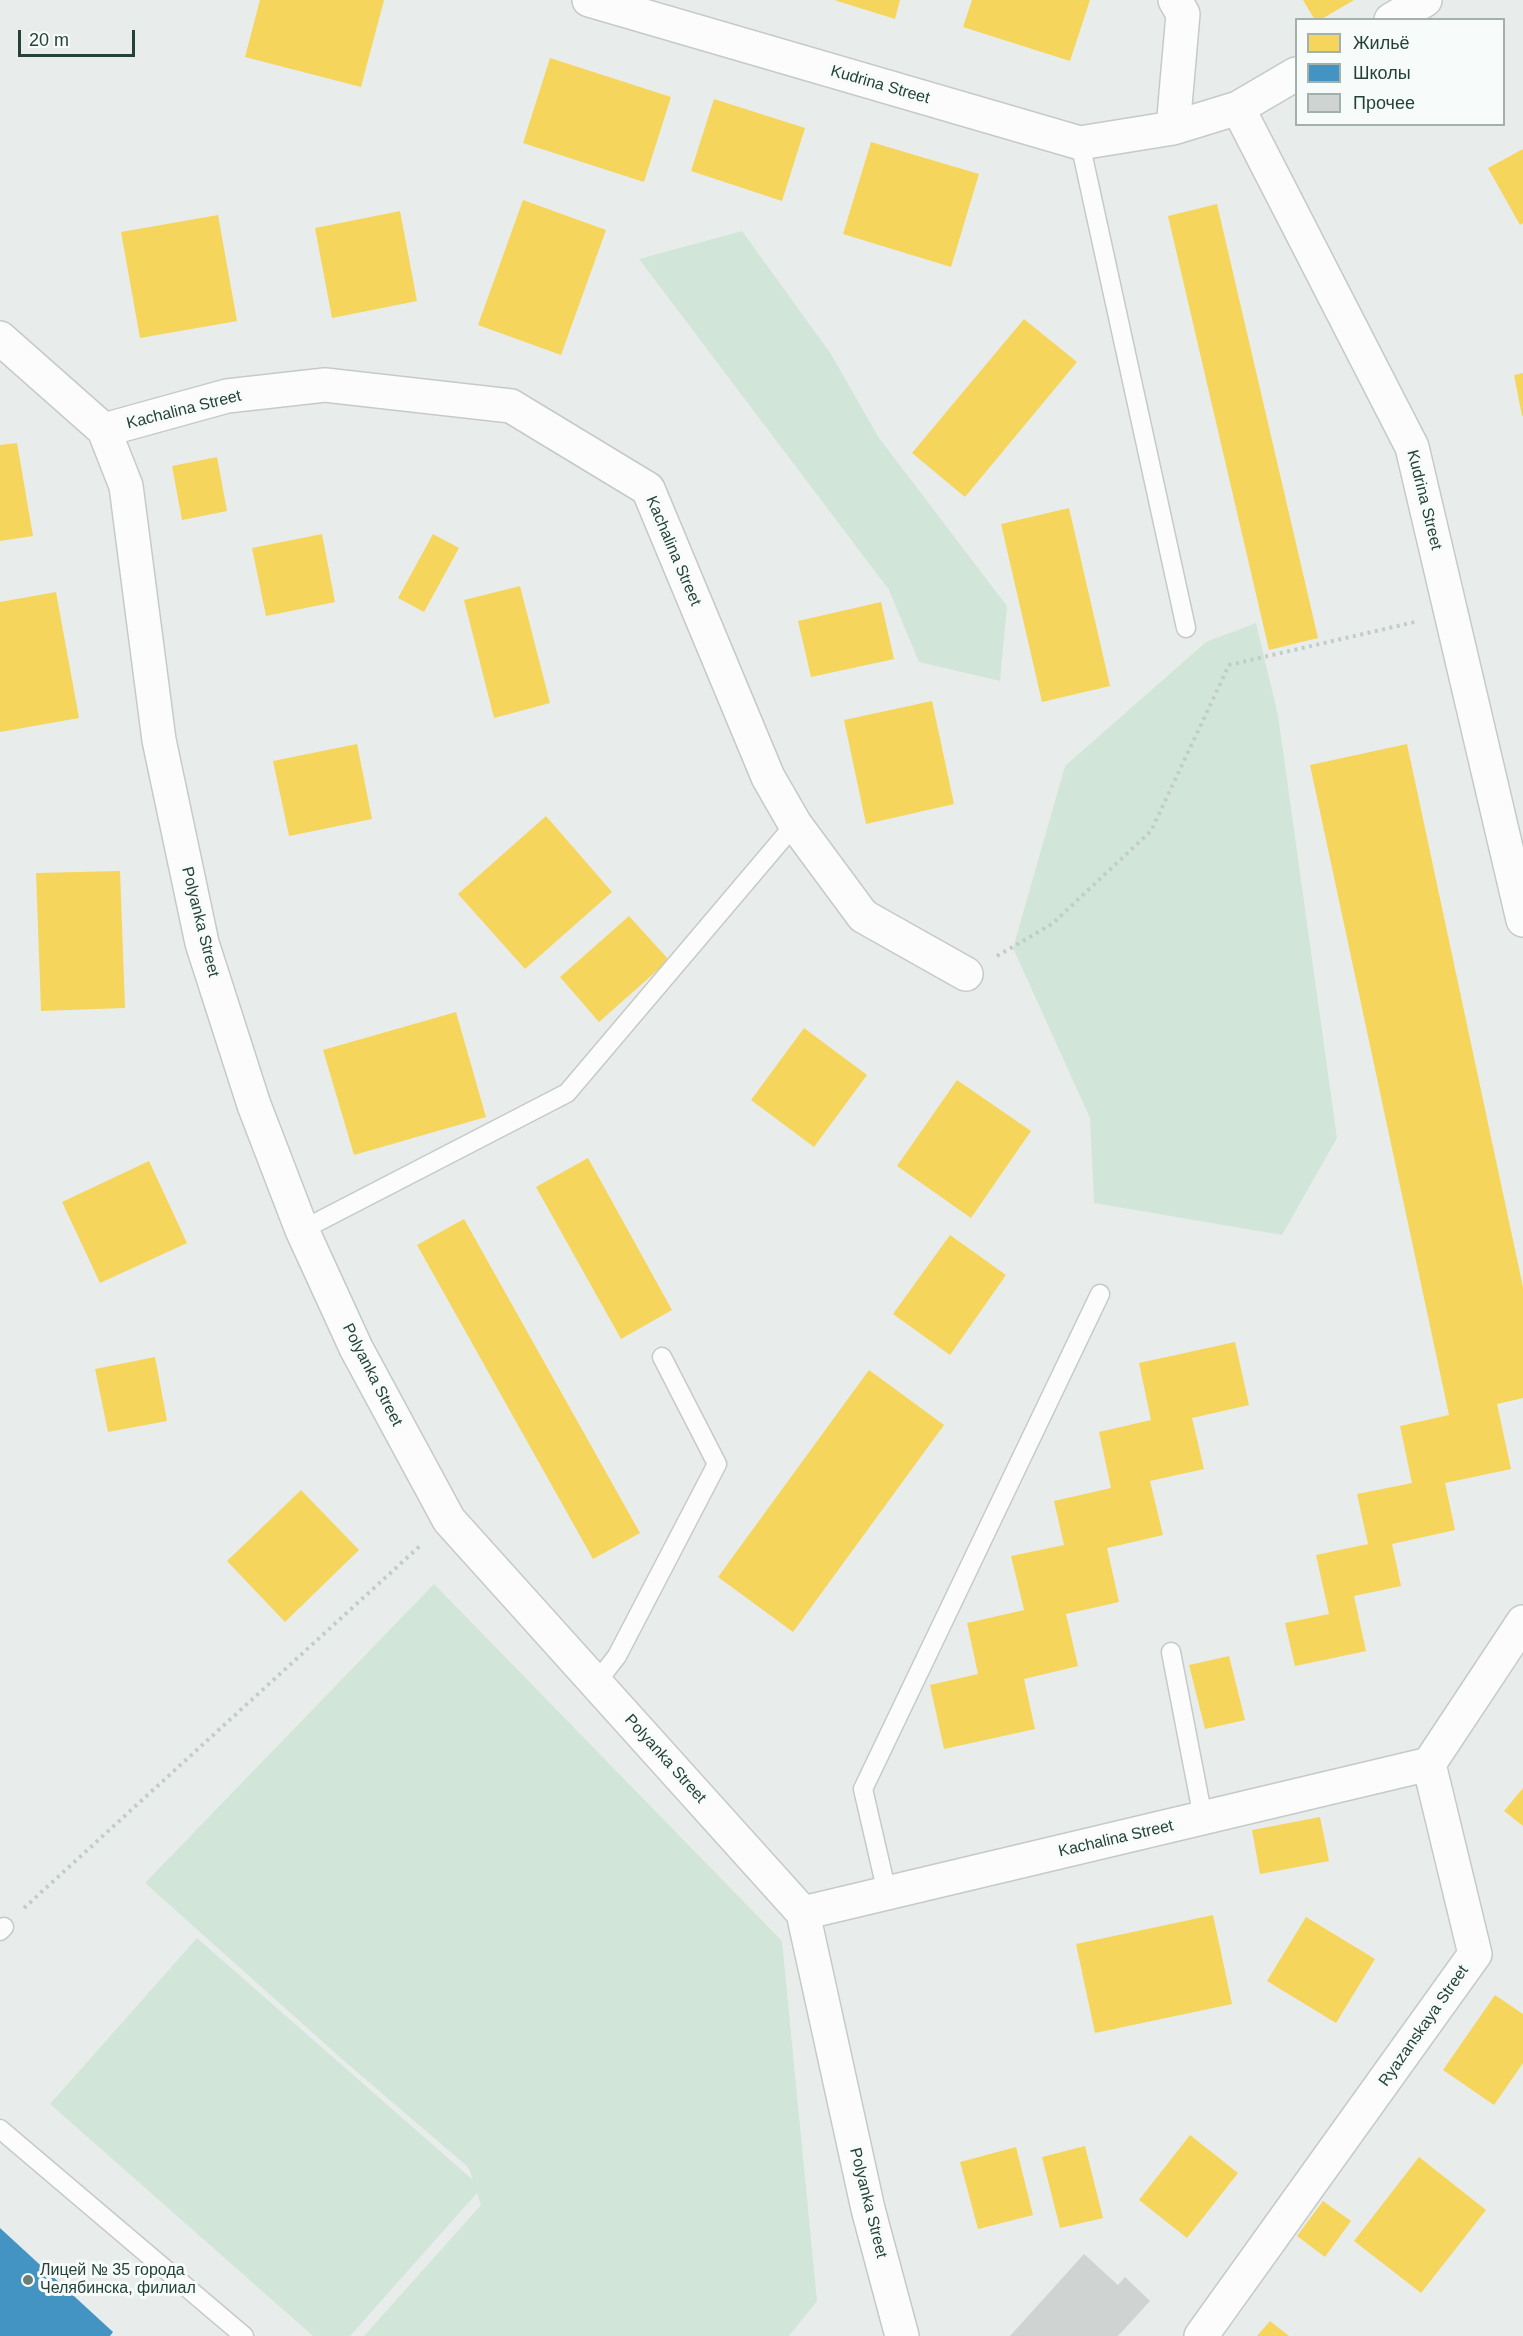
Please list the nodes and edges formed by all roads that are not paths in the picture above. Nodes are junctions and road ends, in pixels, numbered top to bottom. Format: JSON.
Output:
{"nodes":[{"id":1,"x":589,"y":0,"type":"edge"},
{"id":2,"x":1176,"y":0,"type":"edge"},
{"id":3,"x":1425,"y":0,"type":"edge"},
{"id":4,"x":1394,"y":18,"type":"edge"},
{"id":5,"x":1295,"y":75,"type":"edge"},
{"id":6,"x":1238,"y":108,"type":"junction"},
{"id":7,"x":1173,"y":128,"type":"junction"},
{"id":8,"x":1080,"y":143,"type":"junction"},
{"id":9,"x":0,"y":338,"type":"edge"},
{"id":10,"x":104,"y":430,"type":"junction"},
{"id":11,"x":1186,"y":628,"type":"dead end"},
{"id":12,"x":795,"y":824,"type":"junction"},
{"id":13,"x":1523,"y":920,"type":"edge"},
{"id":14,"x":966,"y":974,"type":"road end"},
{"id":15,"x":302,"y":1230,"type":"junction"},
{"id":16,"x":1100,"y":1294,"type":"dead end"},
{"id":17,"x":662,"y":1357,"type":"dead end"},
{"id":18,"x":1523,"y":1622,"type":"edge"},
{"id":19,"x":1171,"y":1652,"type":"dead end"},
{"id":20,"x":596,"y":1683,"type":"junction"},
{"id":21,"x":1429,"y":1764,"type":"junction"},
{"id":22,"x":1203,"y":1818,"type":"junction"},
{"id":23,"x":887,"y":1893,"type":"junction"},
{"id":24,"x":803,"y":1913,"type":"junction"},
{"id":25,"x":0,"y":2129,"type":"edge"},
{"id":26,"x":244,"y":2336,"type":"edge"},
{"id":27,"x":902,"y":2336,"type":"edge"},
{"id":28,"x":1201,"y":2336,"type":"edge"}],
"edges":[{"from":1,"to":8,"type":"street","name":"Kudrina Street"},
{"from":2,"to":7,"type":"street"},
{"from":3,"to":4,"type":"street"},
{"from":5,"to":6,"type":"street"},
{"from":6,"to":7,"type":"street","name":"Kudrina Street"},
{"from":6,"to":13,"type":"street","name":"Kudrina Street"},
{"from":7,"to":8,"type":"street","name":"Kudrina Street"},
{"from":8,"to":11,"type":"lane"},
{"from":9,"to":10,"type":"street","name":"Polyanka Street"},
{"from":10,"to":12,"type":"street","name":"Kachalina Street"},
{"from":10,"to":15,"type":"street","name":"Polyanka Street"},
{"from":12,"to":14,"type":"street","name":"Kachalina Street"},
{"from":12,"to":15,"type":"lane"},
{"from":15,"to":20,"type":"street","name":"Polyanka Street"},
{"from":16,"to":23,"type":"lane"},
{"from":17,"to":20,"type":"lane"},
{"from":18,"to":21,"type":"street"},
{"from":19,"to":22,"type":"lane"},
{"from":20,"to":24,"type":"street","name":"Polyanka Street"},
{"from":21,"to":22,"type":"street","name":"Kachalina Street"},
{"from":21,"to":28,"type":"street","name":"Ryazanskaya Street"},
{"from":22,"to":23,"type":"street","name":"Kachalina Street"},
{"from":23,"to":24,"type":"street","name":"Kachalina Street"},
{"from":24,"to":27,"type":"street","name":"Polyanka Street"},
{"from":25,"to":26,"type":"lane"}]}
